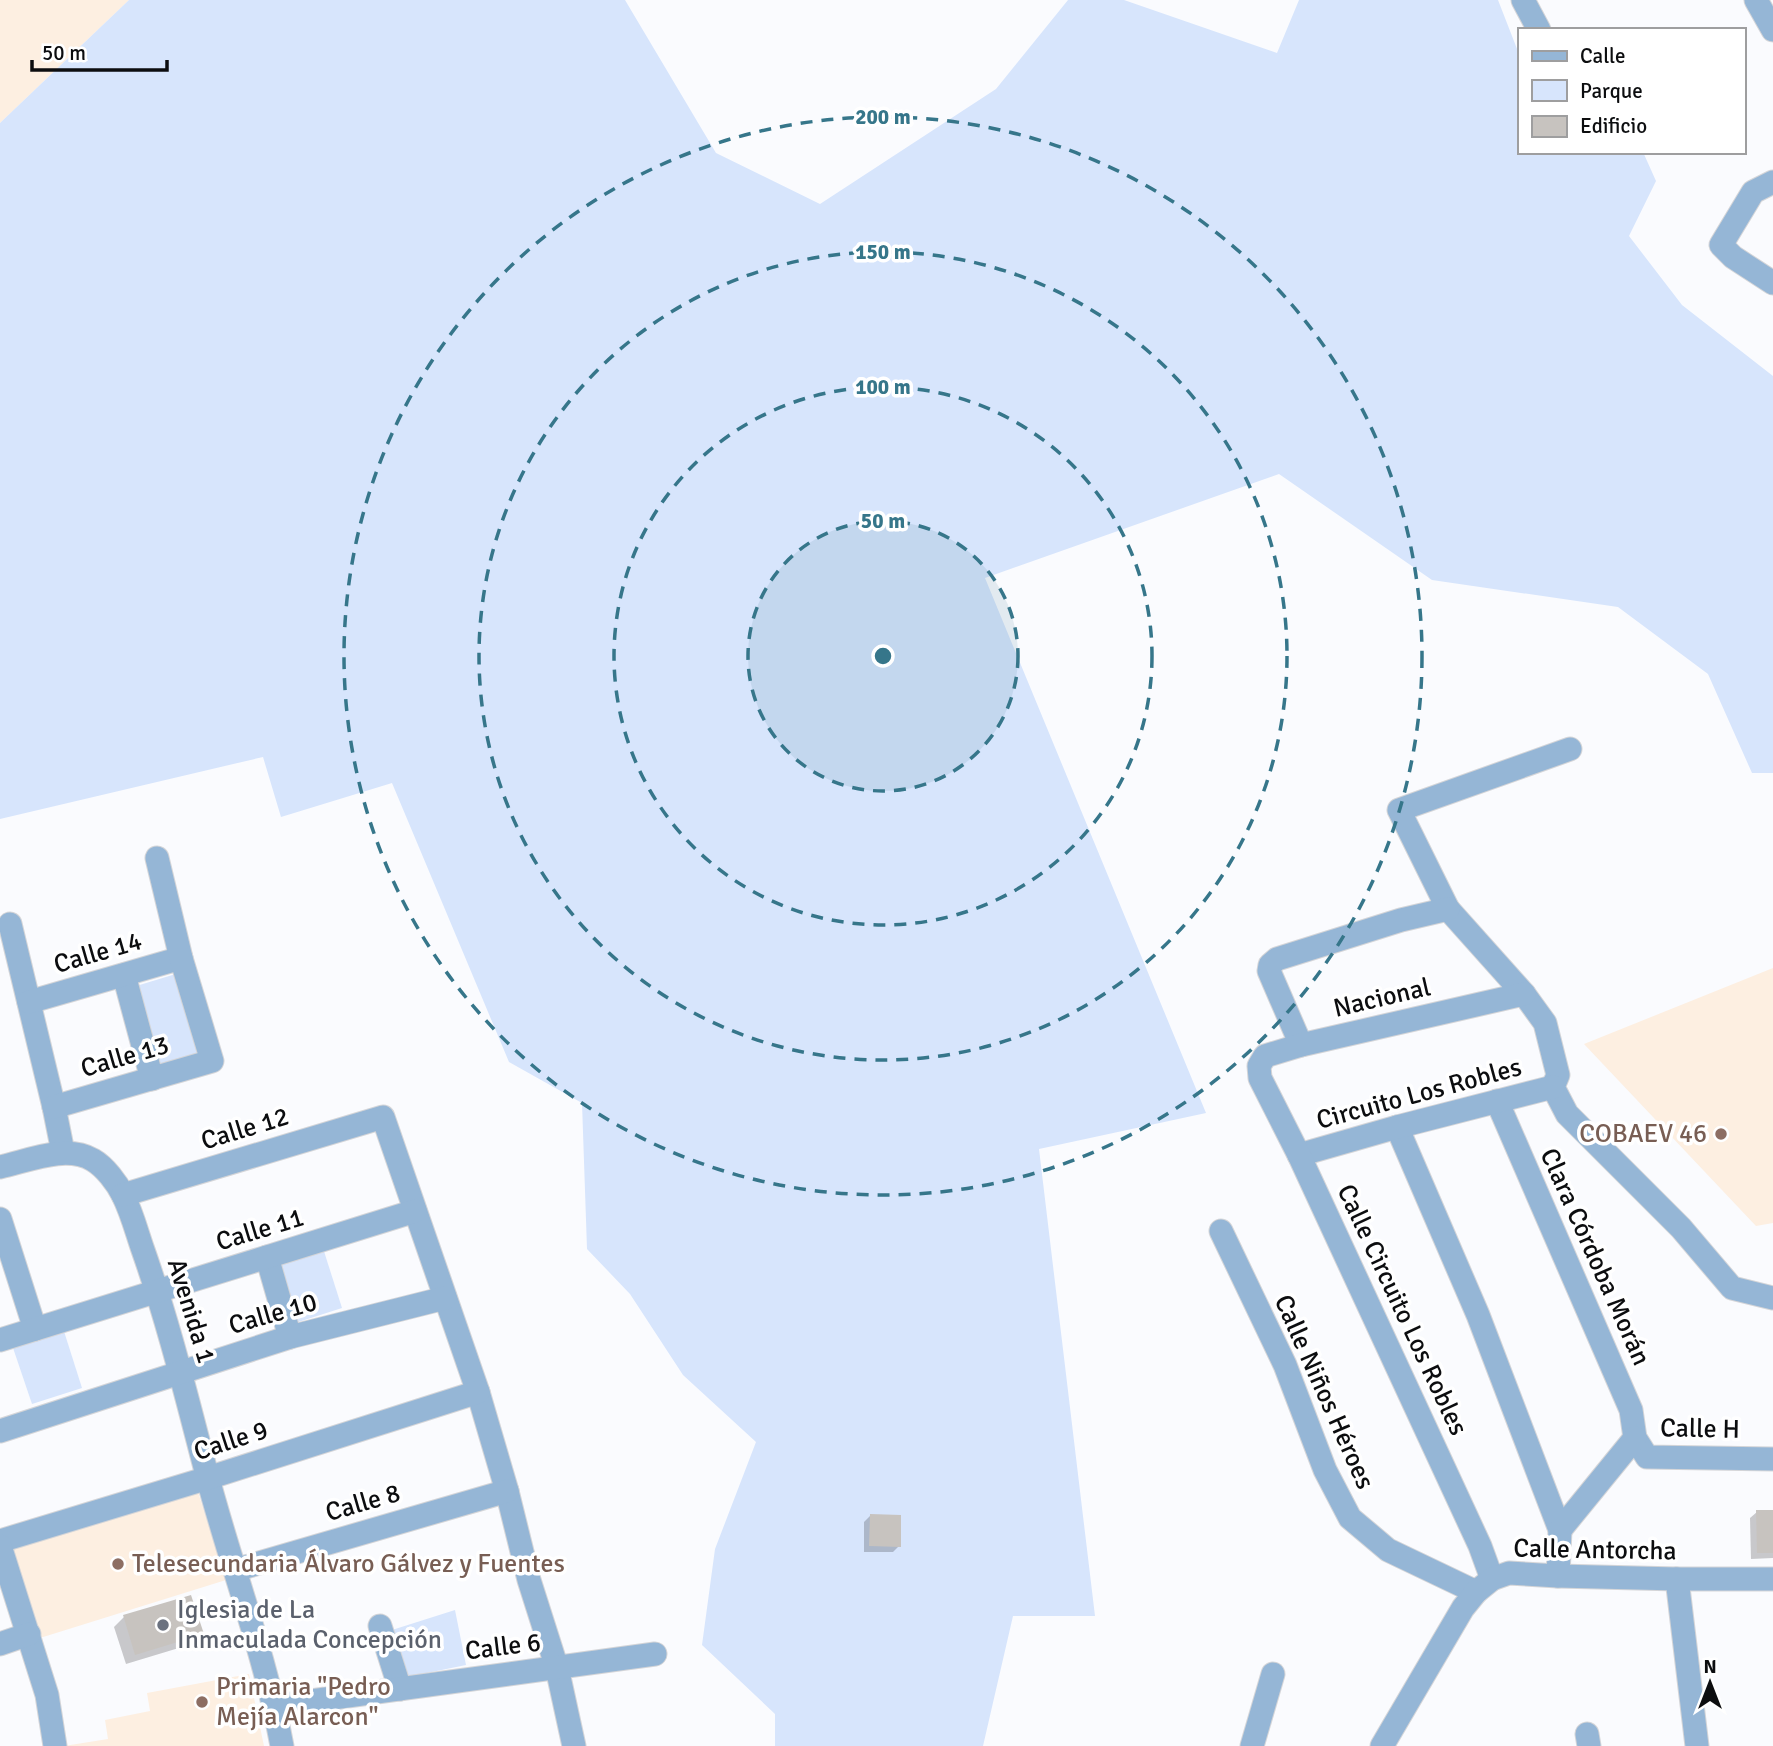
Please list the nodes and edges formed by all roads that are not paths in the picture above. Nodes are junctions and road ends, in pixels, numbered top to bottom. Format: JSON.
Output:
{"nodes":[{"id":1,"x":1523,"y":0,"type":"edge"},
{"id":2,"x":1756,"y":0,"type":"edge"},
{"id":3,"x":1538,"y":28,"type":"edge"},
{"id":4,"x":1773,"y":30,"type":"edge"},
{"id":5,"x":1773,"y":183,"type":"edge"},
{"id":6,"x":1773,"y":283,"type":"edge"},
{"id":7,"x":1570,"y":749,"type":"dead end"},
{"id":8,"x":158,"y":858,"type":"dead end"},
{"id":9,"x":1448,"y":909,"type":"junction"},
{"id":10,"x":10,"y":924,"type":"dead end"},
{"id":11,"x":181,"y":958,"type":"junction"},
{"id":12,"x":124,"y":975,"type":"junction"},
{"id":13,"x":1524,"y":994,"type":"junction"},
{"id":14,"x":29,"y":1002,"type":"junction"},
{"id":15,"x":1301,"y":1045,"type":"junction"},
{"id":16,"x":1259,"y":1066,"type":"joint"},
{"id":17,"x":152,"y":1079,"type":"junction"},
{"id":18,"x":1553,"y":1087,"type":"junction"},
{"id":19,"x":1497,"y":1101,"type":"junction"},
{"id":20,"x":54,"y":1107,"type":"junction"},
{"id":21,"x":1397,"y":1128,"type":"junction"},
{"id":22,"x":63,"y":1152,"type":"junction"},
{"id":23,"x":1299,"y":1156,"type":"junction"},
{"id":24,"x":0,"y":1167,"type":"edge"},
{"id":25,"x":123,"y":1195,"type":"junction"},
{"id":26,"x":415,"y":1211,"type":"junction"},
{"id":27,"x":0,"y":1219,"type":"edge"},
{"id":28,"x":1221,"y":1231,"type":"dead end"},
{"id":29,"x":267,"y":1257,"type":"junction"},
{"id":30,"x":158,"y":1291,"type":"junction"},
{"id":31,"x":445,"y":1298,"type":"junction"},
{"id":32,"x":1773,"y":1298,"type":"edge"},
{"id":33,"x":35,"y":1329,"type":"junction"},
{"id":34,"x":290,"y":1337,"type":"junction"},
{"id":35,"x":0,"y":1339,"type":"edge"},
{"id":36,"x":181,"y":1372,"type":"junction"},
{"id":37,"x":478,"y":1392,"type":"junction"},
{"id":38,"x":0,"y":1431,"type":"edge"},
{"id":39,"x":1635,"y":1438,"type":"junction"},
{"id":40,"x":1773,"y":1459,"type":"edge"},
{"id":41,"x":208,"y":1478,"type":"junction"},
{"id":42,"x":507,"y":1491,"type":"junction"},
{"id":43,"x":1560,"y":1530,"type":"junction"},
{"id":44,"x":0,"y":1541,"type":"edge"},
{"id":45,"x":0,"y":1546,"type":"edge"},
{"id":46,"x":235,"y":1570,"type":"junction"},
{"id":47,"x":1559,"y":1576,"type":"junction"},
{"id":48,"x":1773,"y":1578,"type":"edge"},
{"id":49,"x":1677,"y":1579,"type":"junction"},
{"id":50,"x":1484,"y":1585,"type":"junction"},
{"id":51,"x":380,"y":1626,"type":"dead end"},
{"id":52,"x":29,"y":1634,"type":"junction"},
{"id":53,"x":0,"y":1644,"type":"edge"},
{"id":54,"x":655,"y":1654,"type":"dead end"},
{"id":55,"x":557,"y":1668,"type":"junction"},
{"id":56,"x":1273,"y":1674,"type":"dead end"},
{"id":57,"x":400,"y":1689,"type":"junction"},
{"id":58,"x":274,"y":1706,"type":"junction"},
{"id":59,"x":55,"y":1746,"type":"edge"},
{"id":60,"x":282,"y":1746,"type":"edge"},
{"id":61,"x":574,"y":1746,"type":"edge"},
{"id":62,"x":1252,"y":1746,"type":"edge"},
{"id":63,"x":1382,"y":1746,"type":"edge"},
{"id":64,"x":1697,"y":1746,"type":"edge"}],
"edges":[{"from":1,"to":3,"type":"street"},
{"from":2,"to":4,"type":"street"},
{"from":5,"to":6,"type":"street"},
{"from":7,"to":9,"type":"street"},
{"from":8,"to":11,"type":"street"},
{"from":9,"to":13,"type":"street"},
{"from":9,"to":15,"type":"street"},
{"from":10,"to":14,"type":"street"},
{"from":11,"to":12,"type":"street","name":"Calle 14"},
{"from":11,"to":17,"type":"street","name":"Calle 13"},
{"from":12,"to":14,"type":"street","name":"Calle 14"},
{"from":12,"to":17,"type":"street"},
{"from":13,"to":15,"type":"street","name":"Nacional"},
{"from":13,"to":18,"type":"street"},
{"from":14,"to":20,"type":"street"},
{"from":15,"to":16,"type":"street","name":"Nacional"},
{"from":16,"to":23,"type":"street","name":"Calle Circuito Los Robles"},
{"from":17,"to":20,"type":"street","name":"Calle 13"},
{"from":18,"to":19,"type":"street","name":"Circuito Los Robles"},
{"from":18,"to":32,"type":"street"},
{"from":19,"to":21,"type":"street","name":"Circuito Los Robles"},
{"from":19,"to":39,"type":"street","name":"Clara Córdoba Morán"},
{"from":20,"to":22,"type":"street"},
{"from":21,"to":23,"type":"street","name":"Circuito Los Robles"},
{"from":21,"to":43,"type":"street"},
{"from":22,"to":24,"type":"street"},
{"from":22,"to":25,"type":"street","name":"Avenida 1"},
{"from":23,"to":50,"type":"street","name":"Calle Circuito Los Robles"},
{"from":25,"to":26,"type":"street","name":"Calle 12"},
{"from":25,"to":30,"type":"street","name":"Avenida 1"},
{"from":26,"to":29,"type":"street","name":"Calle 11"},
{"from":26,"to":31,"type":"street"},
{"from":27,"to":33,"type":"street"},
{"from":28,"to":50,"type":"street","name":"Calle Niños Héroes"},
{"from":29,"to":30,"type":"street","name":"Calle 11"},
{"from":29,"to":34,"type":"street"},
{"from":30,"to":33,"type":"street","name":"Calle 11"},
{"from":30,"to":36,"type":"street","name":"Avenida 1"},
{"from":31,"to":34,"type":"street","name":"Calle 10"},
{"from":31,"to":37,"type":"street"},
{"from":33,"to":35,"type":"street","name":"Calle 11"},
{"from":34,"to":36,"type":"street","name":"Calle 10"},
{"from":36,"to":38,"type":"street","name":"Calle 10"},
{"from":36,"to":41,"type":"street","name":"Avenida 1"},
{"from":37,"to":41,"type":"street","name":"Calle 9"},
{"from":37,"to":42,"type":"street"},
{"from":39,"to":40,"type":"street","name":"Calle H"},
{"from":39,"to":43,"type":"street"},
{"from":41,"to":44,"type":"street","name":"Calle 9"},
{"from":41,"to":46,"type":"street","name":"Avenida 1"},
{"from":42,"to":46,"type":"street","name":"Calle 8"},
{"from":42,"to":55,"type":"street"},
{"from":43,"to":47,"type":"street"},
{"from":45,"to":52,"type":"street"},
{"from":46,"to":58,"type":"street","name":"Avenida 1"},
{"from":47,"to":49,"type":"street","name":"Calle Antorcha"},
{"from":47,"to":50,"type":"street","name":"Calle Antorcha"},
{"from":48,"to":49,"type":"street","name":"Calle Antorcha"},
{"from":49,"to":64,"type":"street"},
{"from":50,"to":63,"type":"street"},
{"from":51,"to":57,"type":"street"},
{"from":52,"to":53,"type":"street"},
{"from":52,"to":59,"type":"street"},
{"from":54,"to":55,"type":"street","name":"Calle 6"},
{"from":55,"to":57,"type":"street","name":"Calle 6"},
{"from":55,"to":61,"type":"street"},
{"from":56,"to":62,"type":"street"},
{"from":57,"to":58,"type":"street","name":"Calle 6"},
{"from":58,"to":60,"type":"street","name":"Avenida 1"}]}
